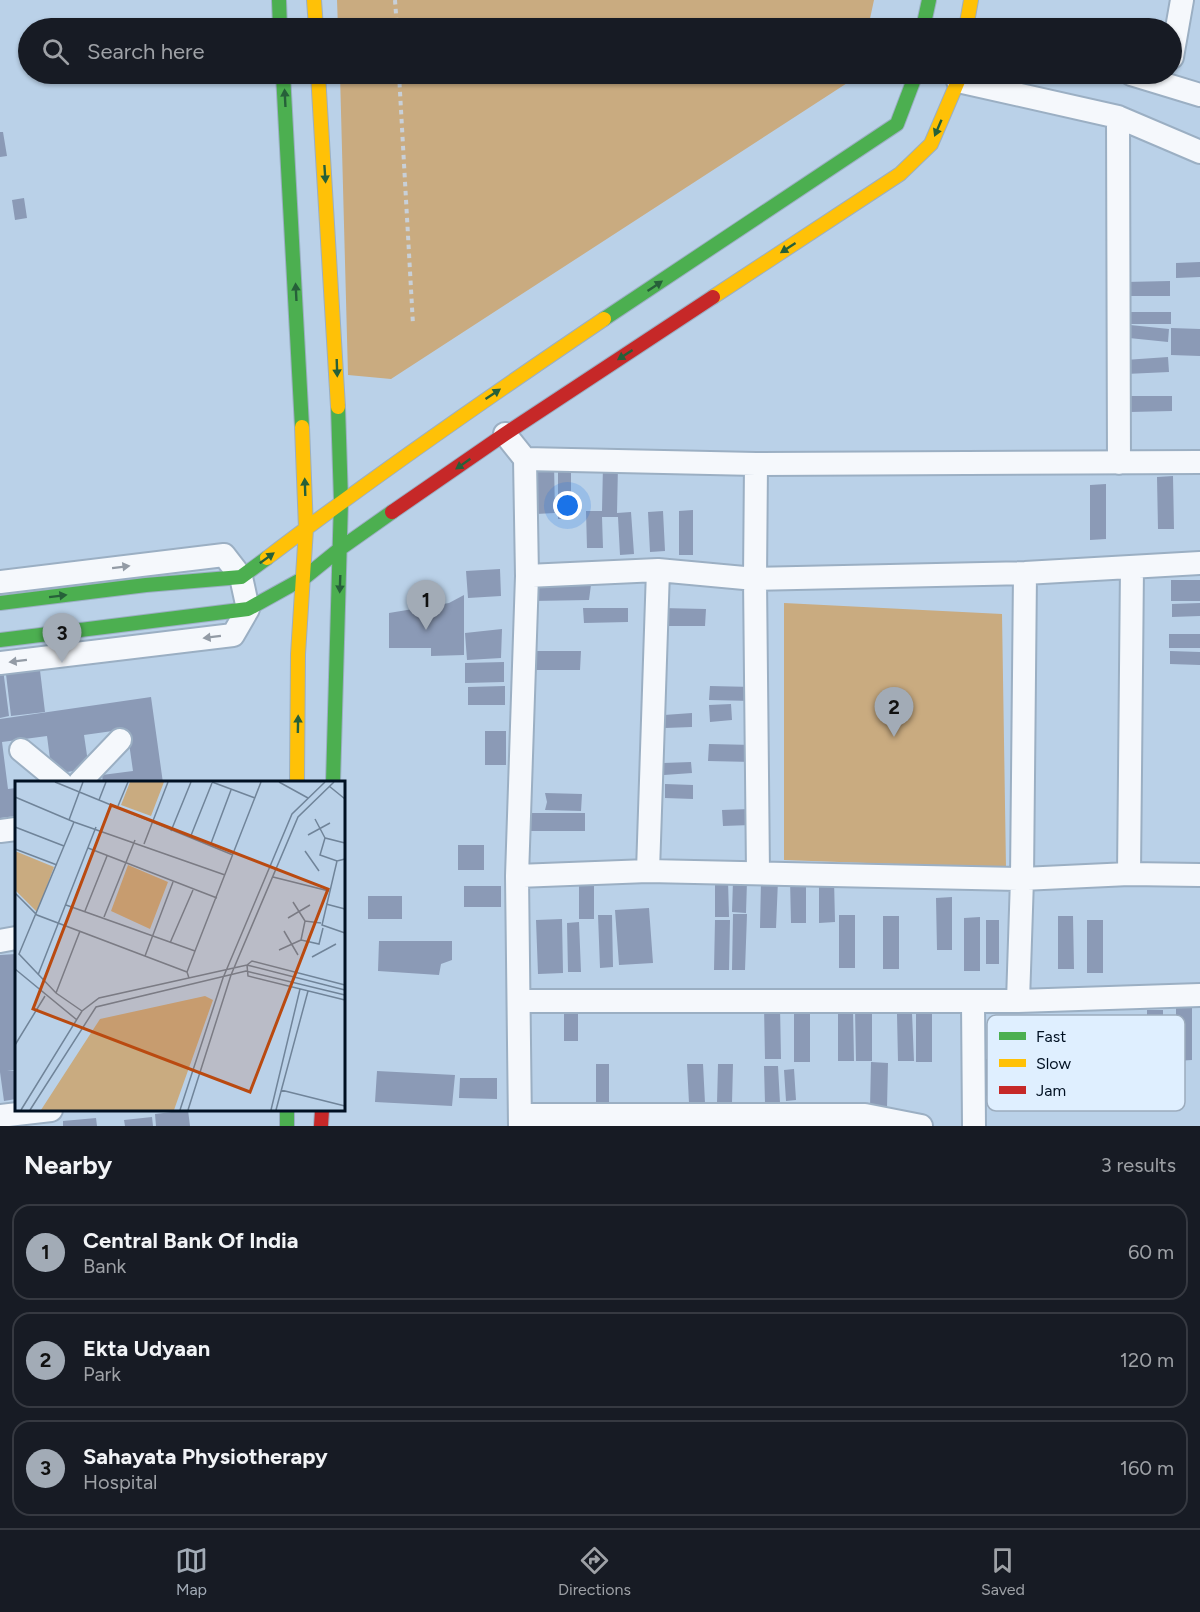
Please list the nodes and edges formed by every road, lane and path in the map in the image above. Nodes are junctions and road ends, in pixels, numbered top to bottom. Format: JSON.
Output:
{"nodes":[{"id":1,"x":279,"y":0,"type":"edge"},
{"id":2,"x":314,"y":0,"type":"edge"},
{"id":3,"x":395,"y":0,"type":"edge"},
{"id":4,"x":929,"y":0,"type":"edge"},
{"id":5,"x":971,"y":0,"type":"edge"},
{"id":6,"x":1182,"y":0,"type":"edge"},
{"id":7,"x":280,"y":18,"type":"edge"},
{"id":8,"x":315,"y":18,"type":"edge"},
{"id":9,"x":396,"y":18,"type":"edge"},
{"id":10,"x":925,"y":18,"type":"edge"},
{"id":11,"x":970,"y":18,"type":"edge"},
{"id":12,"x":1179,"y":18,"type":"edge"},
{"id":13,"x":284,"y":84,"type":"edge"},
{"id":14,"x":319,"y":84,"type":"edge"},
{"id":15,"x":400,"y":84,"type":"edge"},
{"id":16,"x":912,"y":84,"type":"edge"},
{"id":17,"x":955,"y":84,"type":"edge"},
{"id":18,"x":986,"y":84,"type":"edge"},
{"id":19,"x":1177,"y":84,"type":"edge"},
{"id":20,"x":1200,"y":95,"type":"edge"},
{"id":21,"x":1118,"y":117,"type":"junction"},
{"id":22,"x":1200,"y":152,"type":"edge"},
{"id":23,"x":413,"y":325,"type":"dead end"},
{"id":24,"x":505,"y":434,"type":"junction"},
{"id":25,"x":525,"y":459,"type":"junction"},
{"id":26,"x":1200,"y":462,"type":"edge"},
{"id":27,"x":1119,"y":463,"type":"junction"},
{"id":28,"x":756,"y":464,"type":"junction"},
{"id":29,"x":341,"y":501,"type":"junction"},
{"id":30,"x":306,"y":529,"type":"junction"},
{"id":31,"x":341,"y":548,"type":"junction"},
{"id":32,"x":1200,"y":563,"type":"edge"},
{"id":33,"x":1132,"y":567,"type":"junction"},
{"id":34,"x":658,"y":570,"type":"junction"},
{"id":35,"x":1025,"y":573,"type":"junction"},
{"id":36,"x":527,"y":576,"type":"junction"},
{"id":37,"x":241,"y":577,"type":"junction"},
{"id":38,"x":304,"y":578,"type":"junction"},
{"id":39,"x":755,"y":579,"type":"junction"},
{"id":40,"x":0,"y":582,"type":"edge"},
{"id":41,"x":0,"y":603,"type":"edge"},
{"id":42,"x":248,"y":609,"type":"junction"},
{"id":43,"x":0,"y":640,"type":"edge"},
{"id":44,"x":0,"y":663,"type":"edge"},
{"id":45,"x":120,"y":740,"type":"dead end"},
{"id":46,"x":21,"y":750,"type":"dead end"},
{"id":47,"x":59,"y":781,"type":"edge"},
{"id":48,"x":81,"y":781,"type":"edge"},
{"id":49,"x":297,"y":781,"type":"edge"},
{"id":50,"x":333,"y":781,"type":"edge"},
{"id":51,"x":15,"y":829,"type":"edge"},
{"id":52,"x":0,"y":831,"type":"edge"},
{"id":53,"x":648,"y":871,"type":"junction"},
{"id":54,"x":758,"y":873,"type":"junction"},
{"id":55,"x":1129,"y":874,"type":"junction"},
{"id":56,"x":1200,"y":875,"type":"edge"},
{"id":57,"x":517,"y":876,"type":"junction"},
{"id":58,"x":1022,"y":879,"type":"junction"},
{"id":59,"x":15,"y":939,"type":"edge"},
{"id":60,"x":0,"y":941,"type":"edge"},
{"id":61,"x":1200,"y":995,"type":"edge"},
{"id":62,"x":973,"y":1000,"type":"junction"},
{"id":63,"x":519,"y":1001,"type":"junction"},
{"id":64,"x":1018,"y":1002,"type":"junction"},
{"id":65,"x":42,"y":1111,"type":"edge"},
{"id":66,"x":322,"y":1111,"type":"edge"},
{"id":67,"x":0,"y":1116,"type":"edge"},
{"id":68,"x":520,"y":1120,"type":"edge"},
{"id":69,"x":646,"y":1121,"type":"edge"},
{"id":70,"x":757,"y":1121,"type":"edge"},
{"id":71,"x":865,"y":1121,"type":"edge"},
{"id":72,"x":321,"y":1126,"type":"edge"},
{"id":73,"x":921,"y":1126,"type":"edge"},
{"id":74,"x":974,"y":1126,"type":"edge"}],
"edges":[{"from":1,"to":7,"type":"main road"},
{"from":2,"to":8,"type":"main road"},
{"from":3,"to":9,"type":"path"},
{"from":4,"to":10,"type":"main road"},
{"from":5,"to":11,"type":"main road"},
{"from":6,"to":12,"type":"street"},
{"from":30,"to":13,"type":"main road","one_way":true},
{"from":14,"to":29,"type":"main road","one_way":true},
{"from":15,"to":23,"type":"path"},
{"from":29,"to":16,"type":"main road","one_way":true},
{"from":17,"to":24,"type":"main road","one_way":true},
{"from":18,"to":21,"type":"street"},
{"from":19,"to":20,"type":"street"},
{"from":21,"to":22,"type":"street"},
{"from":21,"to":27,"type":"street"},
{"from":24,"to":25,"type":"street"},
{"from":24,"to":31,"type":"main road","one_way":true},
{"from":25,"to":28,"type":"street"},
{"from":25,"to":36,"type":"street"},
{"from":26,"to":27,"type":"street"},
{"from":27,"to":28,"type":"street"},
{"from":28,"to":39,"type":"street"},
{"from":29,"to":30,"type":"main road"},
{"from":29,"to":31,"type":"main road"},
{"from":37,"to":30,"type":"main road","one_way":true},
{"from":30,"to":38,"type":"main road"},
{"from":31,"to":38,"type":"main road"},
{"from":31,"to":50,"type":"main road","one_way":true},
{"from":32,"to":33,"type":"street"},
{"from":33,"to":35,"type":"street"},
{"from":33,"to":55,"type":"street"},
{"from":34,"to":36,"type":"street"},
{"from":34,"to":39,"type":"street"},
{"from":34,"to":53,"type":"street"},
{"from":35,"to":39,"type":"street"},
{"from":35,"to":58,"type":"street"},
{"from":36,"to":57,"type":"street"},
{"from":40,"to":37,"type":"street","one_way":true},
{"from":41,"to":37,"type":"main road","one_way":true},
{"from":37,"to":42,"type":"street"},
{"from":38,"to":42,"type":"main road"},
{"from":49,"to":38,"type":"main road","one_way":true},
{"from":39,"to":54,"type":"street"},
{"from":42,"to":43,"type":"main road"},
{"from":42,"to":44,"type":"street","one_way":true},
{"from":45,"to":48,"type":"street"},
{"from":46,"to":47,"type":"street"},
{"from":51,"to":52,"type":"street"},
{"from":53,"to":54,"type":"street"},
{"from":53,"to":57,"type":"street"},
{"from":54,"to":58,"type":"street"},
{"from":55,"to":56,"type":"street"},
{"from":55,"to":58,"type":"street"},
{"from":57,"to":63,"type":"street"},
{"from":58,"to":64,"type":"street"},
{"from":59,"to":60,"type":"street"},
{"from":61,"to":64,"type":"street"},
{"from":62,"to":63,"type":"street"},
{"from":62,"to":64,"type":"street"},
{"from":62,"to":74,"type":"street"},
{"from":63,"to":68,"type":"street"},
{"from":65,"to":67,"type":"street"},
{"from":66,"to":72,"type":"main road"},
{"from":68,"to":69,"type":"street"},
{"from":69,"to":70,"type":"street"},
{"from":70,"to":71,"type":"street"},
{"from":71,"to":73,"type":"street"}]}
